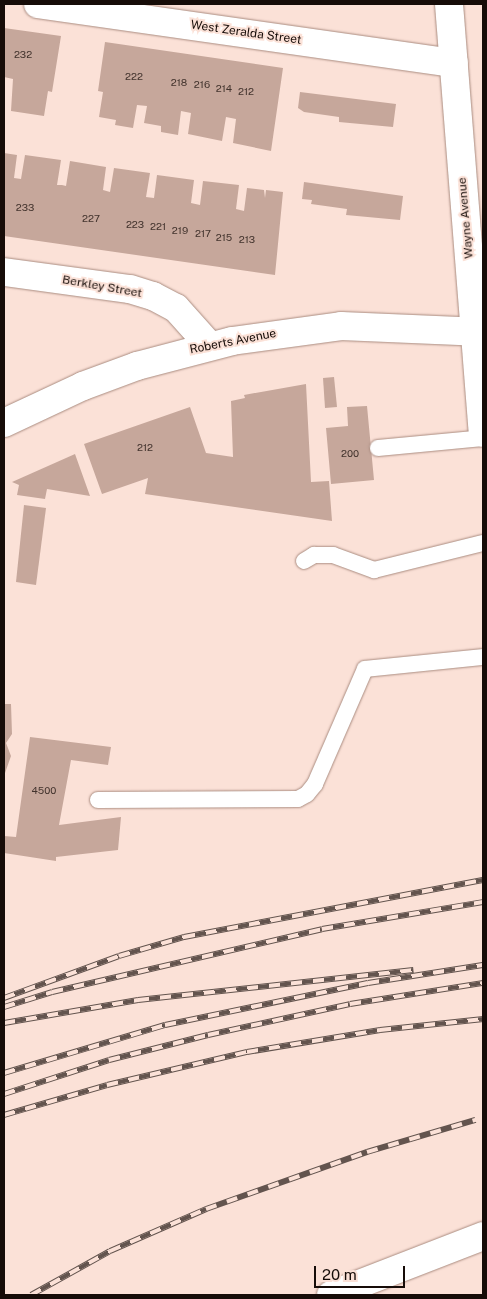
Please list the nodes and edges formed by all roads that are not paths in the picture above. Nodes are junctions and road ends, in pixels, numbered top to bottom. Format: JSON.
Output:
{"nodes":[{"id":1,"x":38,"y":4,"type":"edge"},
{"id":2,"x":450,"y":4,"type":"edge"},
{"id":3,"x":454,"y":62,"type":"junction"},
{"id":4,"x":4,"y":272,"type":"edge"},
{"id":5,"x":479,"y":332,"type":"edge"},
{"id":6,"x":210,"y":346,"type":"junction"},
{"id":7,"x":4,"y":423,"type":"edge"},
{"id":8,"x":483,"y":433,"type":"edge"},
{"id":9,"x":483,"y":438,"type":"edge"},
{"id":10,"x":378,"y":448,"type":"dead end"},
{"id":11,"x":483,"y":543,"type":"edge"},
{"id":12,"x":304,"y":561,"type":"dead end"},
{"id":13,"x":483,"y":657,"type":"edge"},
{"id":14,"x":98,"y":800,"type":"dead end"},
{"id":15,"x":483,"y":1236,"type":"edge"},
{"id":16,"x":331,"y":1295,"type":"edge"}],
"edges":[{"from":1,"to":3,"type":"main road","name":"West Zeralda Street"},
{"from":2,"to":3,"type":"main road","name":"Wayne Avenue"},
{"from":3,"to":5,"type":"main road","name":"Wayne Avenue"},
{"from":4,"to":6,"type":"main road","name":"Berkley Street"},
{"from":5,"to":6,"type":"main road","name":"Roberts Avenue"},
{"from":5,"to":8,"type":"main road","name":"Wayne Avenue"},
{"from":6,"to":7,"type":"main road","name":"Roberts Avenue"},
{"from":9,"to":10,"type":"lane"},
{"from":11,"to":12,"type":"lane"},
{"from":13,"to":14,"type":"lane"},
{"from":15,"to":16,"type":"main road"}]}
